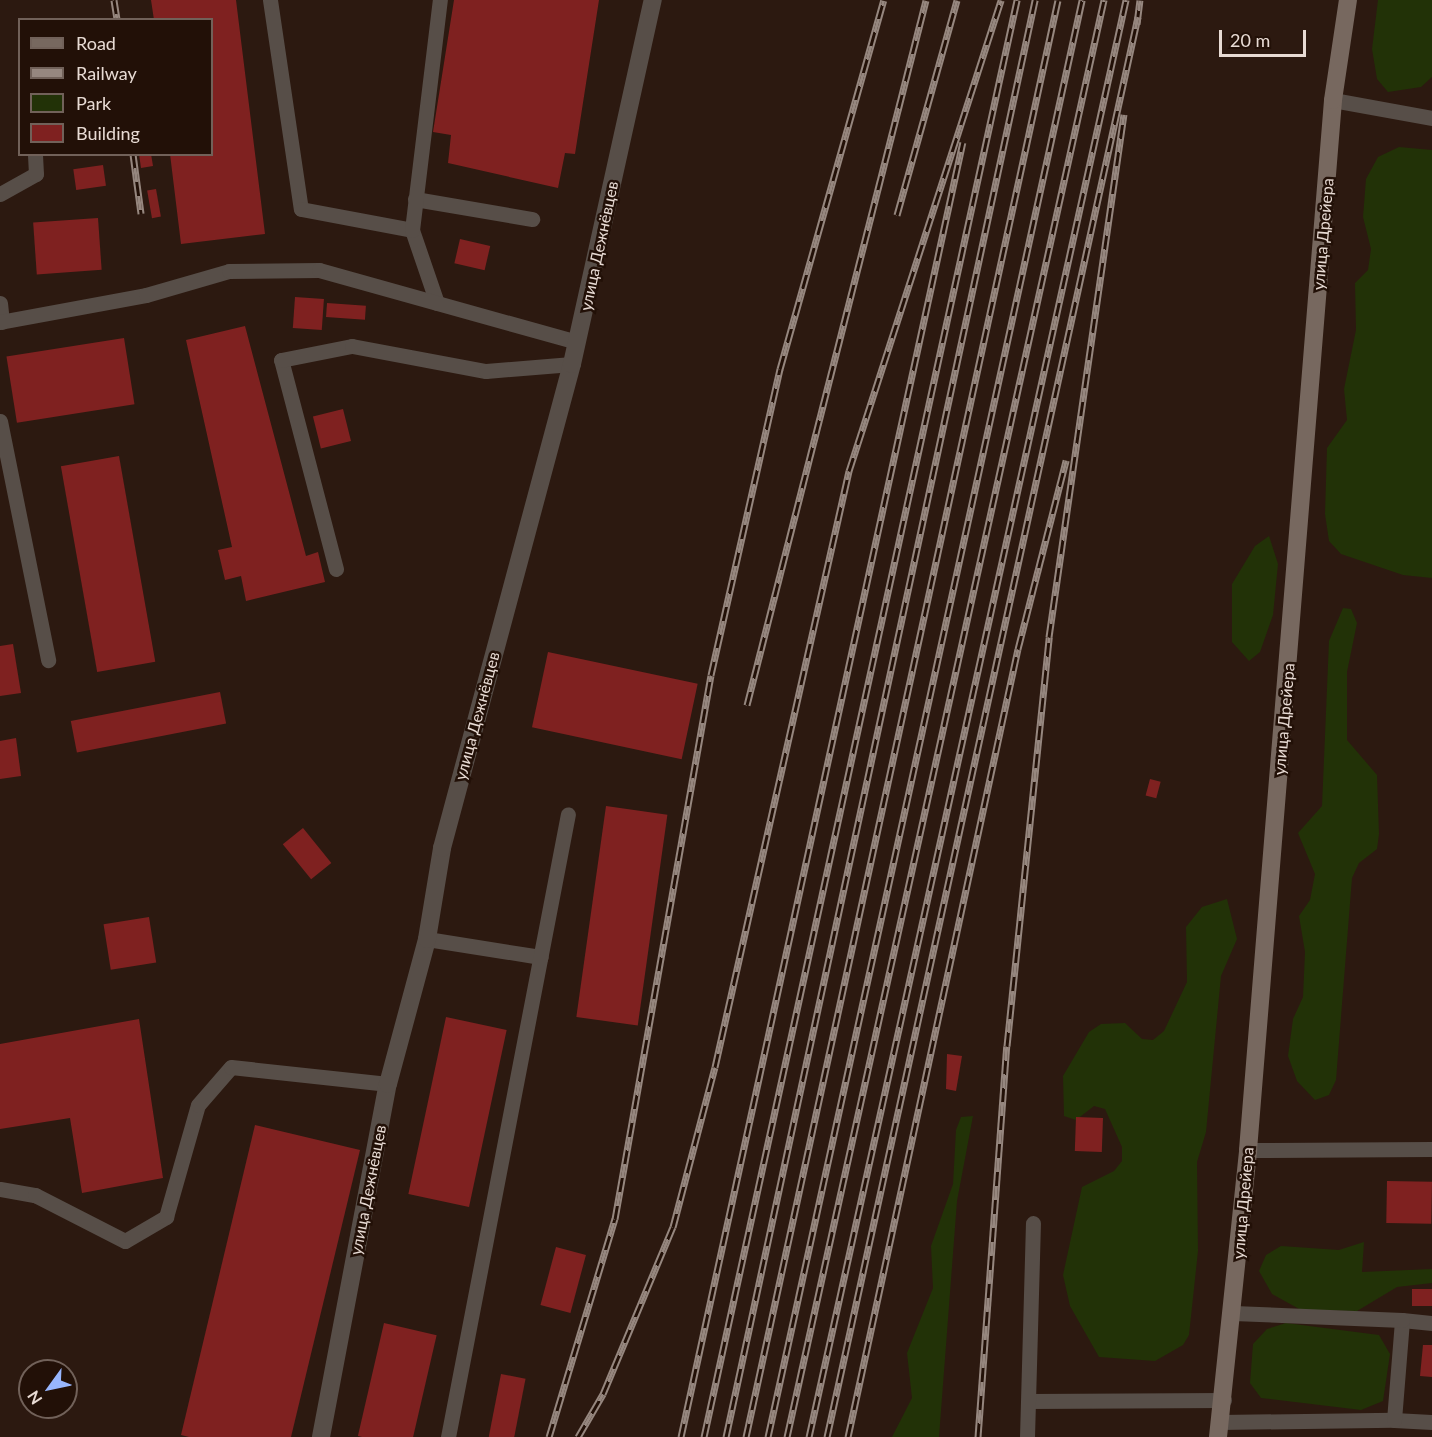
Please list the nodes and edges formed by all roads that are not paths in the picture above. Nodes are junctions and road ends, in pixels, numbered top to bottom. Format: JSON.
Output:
{"nodes":[{"id":1,"x":270,"y":0,"type":"edge"},
{"id":2,"x":440,"y":0,"type":"edge"},
{"id":3,"x":653,"y":0,"type":"edge"},
{"id":4,"x":1348,"y":0,"type":"edge"},
{"id":5,"x":1333,"y":100,"type":"junction"},
{"id":6,"x":1432,"y":118,"type":"edge"},
{"id":7,"x":35,"y":156,"type":"edge"},
{"id":8,"x":0,"y":194,"type":"edge"},
{"id":9,"x":415,"y":199,"type":"junction"},
{"id":10,"x":532,"y":219,"type":"dead end"},
{"id":11,"x":412,"y":230,"type":"junction"},
{"id":12,"x":0,"y":303,"type":"edge"},
{"id":13,"x":437,"y":303,"type":"junction"},
{"id":14,"x":1,"y":322,"type":"edge"},
{"id":15,"x":577,"y":342,"type":"junction"},
{"id":16,"x":572,"y":364,"type":"junction"},
{"id":17,"x":0,"y":421,"type":"edge"},
{"id":18,"x":336,"y":569,"type":"dead end"},
{"id":19,"x":48,"y":660,"type":"dead end"},
{"id":20,"x":568,"y":814,"type":"dead end"},
{"id":21,"x":427,"y":939,"type":"junction"},
{"id":22,"x":541,"y":957,"type":"junction"},
{"id":23,"x":388,"y":1084,"type":"junction"},
{"id":24,"x":1432,"y":1149,"type":"edge"},
{"id":25,"x":1248,"y":1150,"type":"junction"},
{"id":26,"x":0,"y":1188,"type":"edge"},
{"id":27,"x":1033,"y":1223,"type":"dead end"},
{"id":28,"x":1233,"y":1313,"type":"junction"},
{"id":29,"x":1402,"y":1320,"type":"junction"},
{"id":30,"x":1432,"y":1323,"type":"edge"},
{"id":31,"x":1224,"y":1400,"type":"junction"},
{"id":32,"x":1029,"y":1401,"type":"junction"},
{"id":33,"x":1394,"y":1420,"type":"junction"},
{"id":34,"x":1432,"y":1422,"type":"edge"},
{"id":35,"x":1219,"y":1430,"type":"edge"},
{"id":36,"x":321,"y":1437,"type":"edge"},
{"id":37,"x":448,"y":1437,"type":"edge"},
{"id":38,"x":1027,"y":1437,"type":"edge"}],
"edges":[{"from":1,"to":11,"type":"lane"},
{"from":2,"to":9,"type":"lane"},
{"from":3,"to":15,"type":"street","name":"улица Дежнёвцев"},
{"from":4,"to":5,"type":"main road","name":"улица Дрейера"},
{"from":5,"to":6,"type":"lane"},
{"from":5,"to":25,"type":"main road","name":"улица Дрейера"},
{"from":7,"to":8,"type":"lane"},
{"from":9,"to":10,"type":"lane"},
{"from":9,"to":11,"type":"lane"},
{"from":11,"to":13,"type":"lane"},
{"from":12,"to":14,"type":"lane"},
{"from":13,"to":14,"type":"lane"},
{"from":13,"to":15,"type":"lane"},
{"from":15,"to":16,"type":"street","name":"улица Дежнёвцев"},
{"from":16,"to":18,"type":"lane"},
{"from":16,"to":21,"type":"street","name":"улица Дежнёвцев"},
{"from":17,"to":19,"type":"lane"},
{"from":20,"to":22,"type":"lane"},
{"from":21,"to":22,"type":"lane"},
{"from":21,"to":23,"type":"street","name":"улица Дежнёвцев"},
{"from":22,"to":37,"type":"lane"},
{"from":23,"to":26,"type":"lane"},
{"from":23,"to":36,"type":"street","name":"улица Дежнёвцев"},
{"from":24,"to":25,"type":"lane"},
{"from":25,"to":28,"type":"main road","name":"улица Дрейера"},
{"from":27,"to":32,"type":"lane"},
{"from":28,"to":29,"type":"lane"},
{"from":28,"to":31,"type":"main road","name":"улица Дрейера"},
{"from":29,"to":30,"type":"lane"},
{"from":29,"to":33,"type":"lane"},
{"from":31,"to":32,"type":"lane"},
{"from":31,"to":35,"type":"main road","name":"улица Дрейера"},
{"from":32,"to":38,"type":"lane"},
{"from":33,"to":34,"type":"lane"},
{"from":33,"to":35,"type":"lane"}]}
